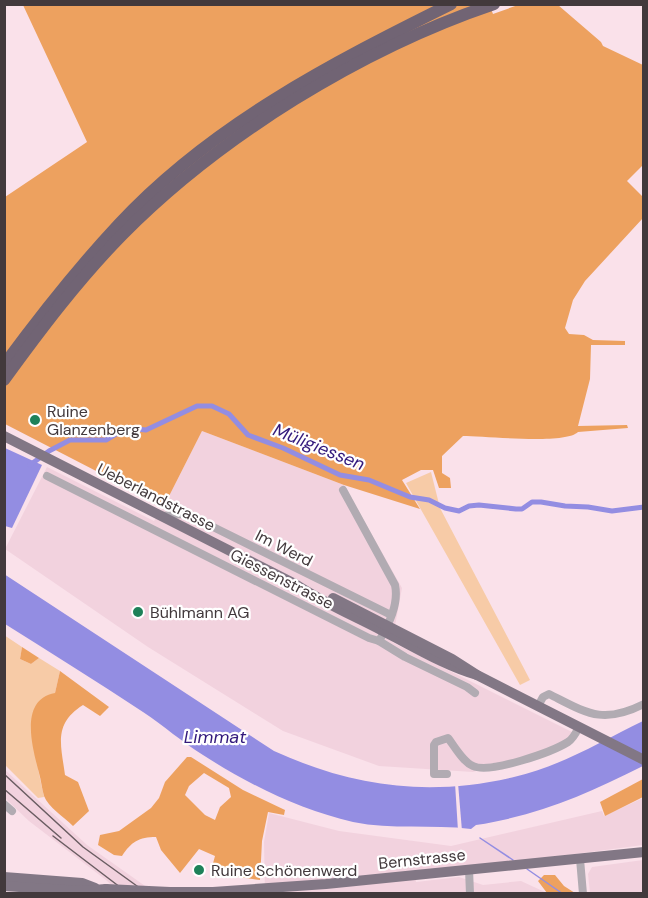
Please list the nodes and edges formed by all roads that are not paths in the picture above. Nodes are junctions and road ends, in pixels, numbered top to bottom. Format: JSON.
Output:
{"nodes":[{"id":1,"x":442,"y":4,"type":"edge"},
{"id":2,"x":451,"y":4,"type":"edge"},
{"id":3,"x":477,"y":4,"type":"edge"},
{"id":4,"x":494,"y":4,"type":"edge"},
{"id":5,"x":404,"y":27,"type":"junction"},
{"id":6,"x":264,"y":119,"type":"junction"},
{"id":7,"x":8,"y":365,"type":"edge"},
{"id":8,"x":4,"y":380,"type":"edge"},
{"id":9,"x":4,"y":436,"type":"edge"},
{"id":10,"x":67,"y":468,"type":"junction"},
{"id":11,"x":47,"y":476,"type":"dead end"},
{"id":12,"x":343,"y":490,"type":"dead end"},
{"id":13,"x":78,"y":491,"type":"junction"},
{"id":14,"x":162,"y":516,"type":"junction"},
{"id":15,"x":385,"y":628,"type":"junction"},
{"id":16,"x":475,"y":693,"type":"dead end"},
{"id":17,"x":644,"y":704,"type":"edge"},
{"id":18,"x":538,"y":706,"type":"junction"},
{"id":19,"x":579,"y":727,"type":"junction"},
{"id":20,"x":644,"y":760,"type":"edge"},
{"id":21,"x":447,"y":774,"type":"dead end"},
{"id":22,"x":4,"y":804,"type":"edge"},
{"id":23,"x":12,"y":811,"type":"dead end"},
{"id":24,"x":644,"y":852,"type":"edge"},
{"id":25,"x":580,"y":859,"type":"junction"},
{"id":26,"x":469,"y":869,"type":"junction"},
{"id":27,"x":4,"y":878,"type":"edge"},
{"id":28,"x":4,"y":886,"type":"edge"},
{"id":29,"x":31,"y":888,"type":"edge"},
{"id":30,"x":99,"y":890,"type":"edge"},
{"id":31,"x":471,"y":894,"type":"edge"},
{"id":32,"x":583,"y":894,"type":"edge"}],
"edges":[{"from":1,"to":5,"type":"highway"},
{"from":2,"to":5,"type":"highway"},
{"from":3,"to":6,"type":"highway"},
{"from":4,"to":6,"type":"highway"},
{"from":5,"to":7,"type":"highway"},
{"from":6,"to":7,"type":"highway"},
{"from":7,"to":8,"type":"highway"},
{"from":9,"to":10,"type":"main road","name":"Ueberlandstrasse"},
{"from":10,"to":13,"type":"street"},
{"from":10,"to":14,"type":"main road","name":"Ueberlandstrasse"},
{"from":11,"to":13,"type":"street","name":"Giessenstrasse"},
{"from":12,"to":15,"type":"street"},
{"from":13,"to":15,"type":"street","name":"Giessenstrasse"},
{"from":14,"to":15,"type":"main road","name":"Ueberlandstrasse"},
{"from":14,"to":15,"type":"street","name":"Im Werd"},
{"from":15,"to":16,"type":"street","name":"Giessenstrasse"},
{"from":15,"to":18,"type":"main road","name":"Ueberlandstrasse"},
{"from":17,"to":18,"type":"street"},
{"from":18,"to":19,"type":"main road","name":"Ueberlandstrasse"},
{"from":19,"to":20,"type":"main road","name":"Ueberlandstrasse"},
{"from":19,"to":21,"type":"street"},
{"from":22,"to":23,"type":"street"},
{"from":24,"to":25,"type":"main road","name":"Bernstrasse"},
{"from":25,"to":26,"type":"main road","name":"Bernstrasse"},
{"from":25,"to":32,"type":"street"},
{"from":26,"to":30,"type":"main road","name":"Bernstrasse","bridge":true},
{"from":26,"to":31,"type":"street"},
{"from":27,"to":29,"type":"main road","name":"Bernstrasse"},
{"from":28,"to":29,"type":"main road","name":"Bernstrasse"},
{"from":29,"to":30,"type":"main road","name":"Bernstrasse"}]}
